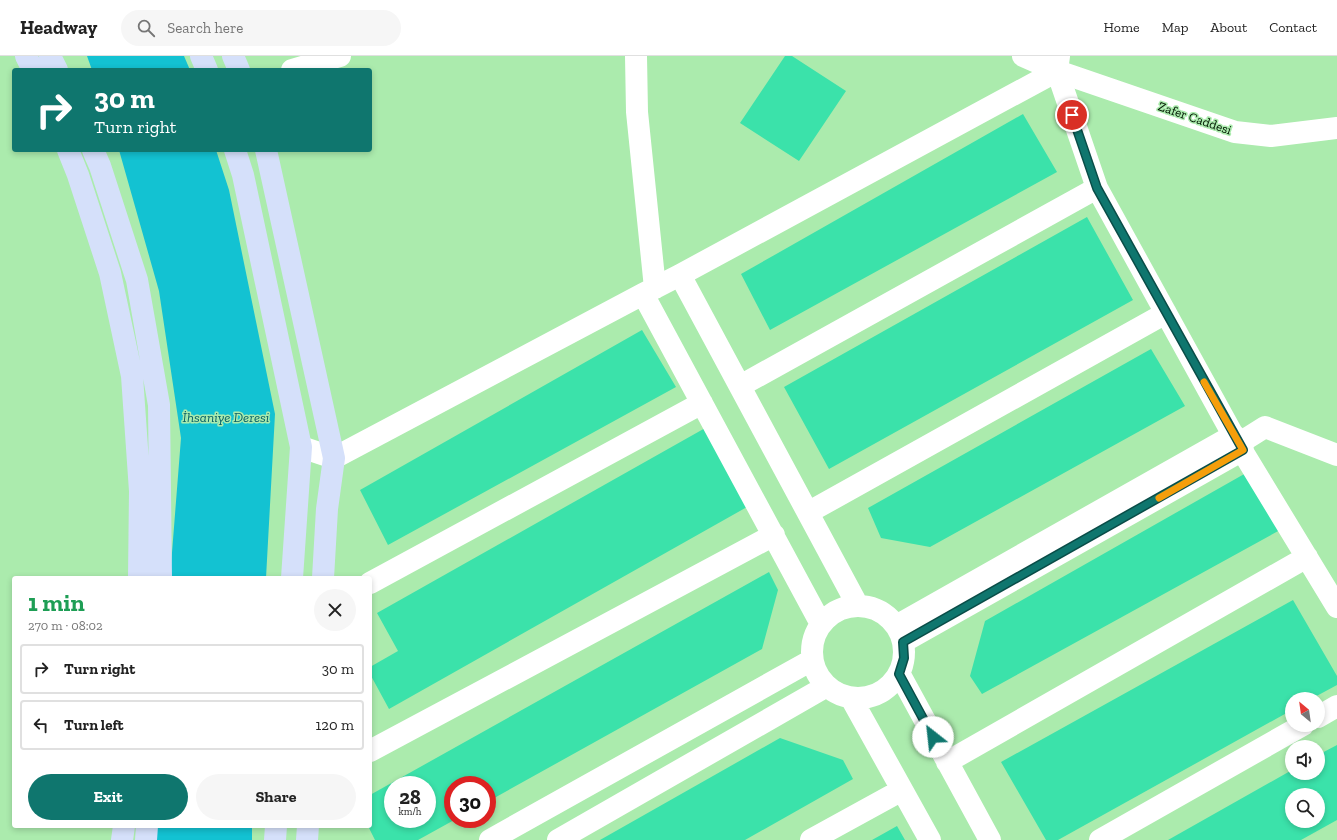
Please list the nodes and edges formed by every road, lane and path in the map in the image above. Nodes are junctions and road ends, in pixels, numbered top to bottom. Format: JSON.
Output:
{"nodes":[{"id":1,"x":26,"y":56,"type":"edge"},
{"id":2,"x":50,"y":56,"type":"edge"},
{"id":3,"x":201,"y":56,"type":"edge"},
{"id":4,"x":234,"y":56,"type":"edge"},
{"id":5,"x":340,"y":56,"type":"edge"},
{"id":6,"x":636,"y":56,"type":"edge"},
{"id":7,"x":1023,"y":56,"type":"edge"},
{"id":8,"x":1058,"y":63,"type":"edge"},
{"id":9,"x":33,"y":68,"type":"edge"},
{"id":10,"x":56,"y":68,"type":"edge"},
{"id":11,"x":206,"y":68,"type":"edge"},
{"id":12,"x":237,"y":68,"type":"edge"},
{"id":13,"x":299,"y":68,"type":"edge"},
{"id":14,"x":1337,"y":128,"type":"edge"},
{"id":15,"x":69,"y":152,"type":"edge"},
{"id":16,"x":94,"y":152,"type":"edge"},
{"id":17,"x":236,"y":152,"type":"edge"},
{"id":18,"x":266,"y":152,"type":"edge"},
{"id":19,"x":1097,"y":188,"type":"junction"},
{"id":20,"x":680,"y":275,"type":"junction"},
{"id":21,"x":649,"y":291,"type":"junction"},
{"id":22,"x":1166,"y":313,"type":"junction"},
{"id":23,"x":740,"y":386,"type":"junction"},
{"id":24,"x":702,"y":403,"type":"junction"},
{"id":25,"x":1238,"y":443,"type":"junction"},
{"id":26,"x":301,"y":447,"type":"junction"},
{"id":27,"x":1337,"y":455,"type":"edge"},
{"id":28,"x":334,"y":458,"type":"junction"},
{"id":29,"x":809,"y":512,"type":"junction"},
{"id":30,"x":774,"y":535,"type":"junction"},
{"id":31,"x":1307,"y":557,"type":"junction"},
{"id":32,"x":139,"y":576,"type":"edge"},
{"id":33,"x":161,"y":576,"type":"edge"},
{"id":34,"x":292,"y":576,"type":"edge"},
{"id":35,"x":323,"y":576,"type":"edge"},
{"id":36,"x":372,"y":582,"type":"edge"},
{"id":37,"x":858,"y":606,"type":"junction"},
{"id":38,"x":1337,"y":607,"type":"edge"},
{"id":39,"x":821,"y":624,"type":"junction"},
{"id":40,"x":899,"y":634,"type":"junction"},
{"id":41,"x":812,"y":660,"type":"junction"},
{"id":42,"x":899,"y":674,"type":"junction"},
{"id":43,"x":826,"y":686,"type":"junction"},
{"id":44,"x":852,"y":698,"type":"junction"},
{"id":45,"x":1337,"y":706,"type":"edge"},
{"id":46,"x":1325,"y":713,"type":"edge"},
{"id":47,"x":1291,"y":732,"type":"edge"},
{"id":48,"x":372,"y":750,"type":"edge"},
{"id":49,"x":947,"y":762,"type":"junction"},
{"id":50,"x":902,"y":790,"type":"junction"},
{"id":51,"x":124,"y":828,"type":"edge"},
{"id":52,"x":147,"y":828,"type":"edge"},
{"id":53,"x":276,"y":828,"type":"edge"},
{"id":54,"x":308,"y":828,"type":"edge"},
{"id":55,"x":122,"y":840,"type":"edge"},
{"id":56,"x":146,"y":840,"type":"edge"},
{"id":57,"x":275,"y":840,"type":"edge"},
{"id":58,"x":308,"y":840,"type":"edge"},
{"id":59,"x":490,"y":840,"type":"edge"},
{"id":60,"x":558,"y":840,"type":"edge"},
{"id":61,"x":811,"y":840,"type":"edge"},
{"id":62,"x":930,"y":840,"type":"edge"},
{"id":63,"x":990,"y":840,"type":"edge"},
{"id":64,"x":1100,"y":840,"type":"edge"}],
"edges":[{"from":1,"to":9,"type":"main road"},
{"from":2,"to":10,"type":"main road"},
{"from":3,"to":11,"type":"main road"},
{"from":4,"to":12,"type":"main road"},
{"from":5,"to":13,"type":"street"},
{"from":6,"to":21,"type":"street"},
{"from":7,"to":8,"type":"street","name":"Zafer Caddesi"},
{"from":8,"to":14,"type":"street","name":"Zafer Caddesi"},
{"from":8,"to":19,"type":"street"},
{"from":8,"to":20,"type":"street"},
{"from":15,"to":32,"type":"main road"},
{"from":16,"to":33,"type":"main road"},
{"from":17,"to":26,"type":"main road"},
{"from":18,"to":28,"type":"main road"},
{"from":19,"to":22,"type":"street"},
{"from":19,"to":23,"type":"street"},
{"from":20,"to":21,"type":"street"},
{"from":20,"to":23,"type":"street"},
{"from":21,"to":24,"type":"street"},
{"from":21,"to":28,"type":"street"},
{"from":22,"to":25,"type":"street"},
{"from":22,"to":29,"type":"street"},
{"from":23,"to":29,"type":"street"},
{"from":24,"to":30,"type":"street"},
{"from":24,"to":36,"type":"street"},
{"from":25,"to":27,"type":"street"},
{"from":25,"to":31,"type":"street"},
{"from":25,"to":40,"type":"street"},
{"from":26,"to":28,"type":"street"},
{"from":26,"to":34,"type":"main road"},
{"from":28,"to":35,"type":"main road"},
{"from":29,"to":37,"type":"street"},
{"from":30,"to":39,"type":"street"},
{"from":30,"to":48,"type":"street"},
{"from":31,"to":38,"type":"street"},
{"from":31,"to":49,"type":"street"},
{"from":37,"to":39,"type":"street"},
{"from":37,"to":40,"type":"street"},
{"from":39,"to":41,"type":"street"},
{"from":40,"to":42,"type":"street"},
{"from":41,"to":43,"type":"street"},
{"from":41,"to":59,"type":"street"},
{"from":42,"to":44,"type":"street"},
{"from":42,"to":49,"type":"street"},
{"from":43,"to":44,"type":"street"},
{"from":43,"to":60,"type":"street"},
{"from":44,"to":50,"type":"street"},
{"from":45,"to":46,"type":"street"},
{"from":47,"to":64,"type":"street"},
{"from":49,"to":63,"type":"street"},
{"from":50,"to":61,"type":"street"},
{"from":50,"to":62,"type":"street"},
{"from":51,"to":55,"type":"main road"},
{"from":52,"to":56,"type":"main road"},
{"from":53,"to":57,"type":"main road"},
{"from":54,"to":58,"type":"main road"}]}
